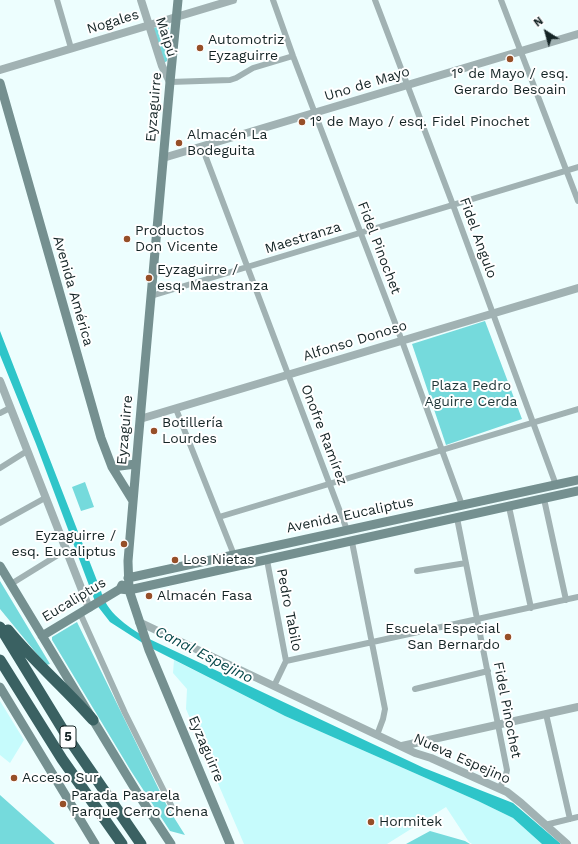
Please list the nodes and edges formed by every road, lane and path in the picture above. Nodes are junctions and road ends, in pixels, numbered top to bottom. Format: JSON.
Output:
{"nodes":[{"id":1,"x":57,"y":0,"type":"edge"},
{"id":2,"x":141,"y":0,"type":"edge"},
{"id":3,"x":178,"y":0,"type":"edge"},
{"id":4,"x":234,"y":0,"type":"edge"},
{"id":5,"x":273,"y":0,"type":"edge"},
{"id":6,"x":375,"y":0,"type":"edge"},
{"id":7,"x":501,"y":0,"type":"edge"},
{"id":8,"x":177,"y":17,"type":"junction"},
{"id":9,"x":149,"y":25,"type":"junction"},
{"id":10,"x":578,"y":34,"type":"edge"},
{"id":11,"x":71,"y":48,"type":"junction"},
{"id":12,"x":520,"y":51,"type":"junction"},
{"id":13,"x":293,"y":56,"type":"junction"},
{"id":14,"x":0,"y":70,"type":"edge"},
{"id":15,"x":170,"y":82,"type":"junction"},
{"id":16,"x":0,"y":83,"type":"edge"},
{"id":17,"x":407,"y":85,"type":"junction"},
{"id":18,"x":315,"y":113,"type":"junction"},
{"id":19,"x":202,"y":147,"type":"junction"},
{"id":20,"x":163,"y":158,"type":"junction"},
{"id":21,"x":578,"y":167,"type":"edge"},
{"id":22,"x":566,"y":171,"type":"junction"},
{"id":23,"x":578,"y":201,"type":"edge"},
{"id":24,"x":453,"y":205,"type":"junction"},
{"id":25,"x":361,"y":233,"type":"junction"},
{"id":26,"x":248,"y":268,"type":"junction"},
{"id":27,"x":578,"y":288,"type":"edge"},
{"id":28,"x":151,"y":296,"type":"junction"},
{"id":29,"x":493,"y":314,"type":"junction"},
{"id":30,"x":402,"y":341,"type":"junction"},
{"id":31,"x":288,"y":375,"type":"junction"},
{"id":32,"x":0,"y":381,"type":"edge"},
{"id":33,"x":10,"y":408,"type":"junction"},
{"id":34,"x":176,"y":408,"type":"junction"},
{"id":35,"x":578,"y":409,"type":"edge"},
{"id":36,"x":0,"y":414,"type":"edge"},
{"id":37,"x":140,"y":419,"type":"junction"},
{"id":38,"x":533,"y":422,"type":"junction"},
{"id":39,"x":441,"y":450,"type":"junction"},
{"id":40,"x":27,"y":452,"type":"junction"},
{"id":41,"x":136,"y":464,"type":"junction"},
{"id":42,"x":112,"y":467,"type":"junction"},
{"id":43,"x":0,"y":468,"type":"edge"},
{"id":44,"x":578,"y":480,"type":"edge"},
{"id":45,"x":329,"y":483,"type":"junction"},
{"id":46,"x":556,"y":485,"type":"junction"},
{"id":47,"x":578,"y":491,"type":"edge"},
{"id":48,"x":45,"y":498,"type":"junction"},
{"id":49,"x":544,"y":499,"type":"junction"},
{"id":50,"x":133,"y":501,"type":"junction"},
{"id":51,"x":462,"y":505,"type":"junction"},
{"id":52,"x":508,"y":507,"type":"junction"},
{"id":53,"x":219,"y":517,"type":"junction"},
{"id":54,"x":457,"y":518,"type":"junction"},
{"id":55,"x":0,"y":523,"type":"edge"},
{"id":56,"x":347,"y":530,"type":"junction"},
{"id":57,"x":352,"y":542,"type":"junction"},
{"id":58,"x":66,"y":550,"type":"junction"},
{"id":59,"x":234,"y":555,"type":"junction"},
{"id":60,"x":267,"y":560,"type":"junction"},
{"id":61,"x":466,"y":563,"type":"junction"},
{"id":62,"x":0,"y":566,"type":"edge"},
{"id":63,"x":417,"y":571,"type":"dead end"},
{"id":64,"x":128,"y":578,"type":"junction"},
{"id":65,"x":11,"y":584,"type":"junction"},
{"id":66,"x":124,"y":590,"type":"junction"},
{"id":67,"x":578,"y":597,"type":"edge"},
{"id":68,"x":566,"y":600,"type":"junction"},
{"id":69,"x":91,"y":606,"type":"junction"},
{"id":70,"x":531,"y":608,"type":"junction"},
{"id":71,"x":80,"y":613,"type":"junction"},
{"id":72,"x":477,"y":620,"type":"junction"},
{"id":73,"x":0,"y":621,"type":"edge"},
{"id":74,"x":141,"y":626,"type":"junction"},
{"id":75,"x":0,"y":627,"type":"edge"},
{"id":76,"x":42,"y":636,"type":"junction"},
{"id":77,"x":372,"y":643,"type":"junction"},
{"id":78,"x":0,"y":660,"type":"edge"},
{"id":79,"x":286,"y":661,"type":"junction"},
{"id":80,"x":488,"y":671,"type":"junction"},
{"id":81,"x":274,"y":686,"type":"junction"},
{"id":82,"x":0,"y":687,"type":"edge"},
{"id":83,"x":415,"y":689,"type":"dead end"},
{"id":84,"x":578,"y":707,"type":"edge"},
{"id":85,"x":546,"y":714,"type":"junction"},
{"id":86,"x":93,"y":720,"type":"junction"},
{"id":87,"x":498,"y":725,"type":"junction"},
{"id":88,"x":378,"y":735,"type":"junction"},
{"id":89,"x":416,"y":743,"type":"junction"},
{"id":90,"x":402,"y":746,"type":"junction"},
{"id":91,"x":430,"y":758,"type":"junction"},
{"id":92,"x":499,"y":788,"type":"junction"},
{"id":93,"x":173,"y":810,"type":"dead end"},
{"id":94,"x":578,"y":817,"type":"edge"},
{"id":95,"x":570,"y":819,"type":"junction"},
{"id":96,"x":545,"y":825,"type":"junction"},
{"id":97,"x":95,"y":844,"type":"edge"},
{"id":98,"x":122,"y":844,"type":"edge"},
{"id":99,"x":141,"y":844,"type":"edge"},
{"id":100,"x":171,"y":844,"type":"edge"},
{"id":101,"x":230,"y":844,"type":"edge"},
{"id":102,"x":568,"y":844,"type":"edge"}],
"edges":[{"from":1,"to":11,"type":"street"},
{"from":2,"to":9,"type":"street","name":"Maipú"},
{"from":3,"to":8,"type":"main road","name":"Eyzaguirre"},
{"from":4,"to":8,"type":"street","name":"Nogales"},
{"from":5,"to":13,"type":"street","name":"Fidel Pinochet"},
{"from":6,"to":17,"type":"street","name":"Fidel Angulo"},
{"from":7,"to":12,"type":"street"},
{"from":8,"to":9,"type":"street","name":"Nogales"},
{"from":8,"to":15,"type":"main road","name":"Eyzaguirre"},
{"from":9,"to":11,"type":"street","name":"Nogales"},
{"from":9,"to":15,"type":"street","name":"Maipú"},
{"from":10,"to":12,"type":"street","name":"Uno de Mayo"},
{"from":11,"to":14,"type":"street","name":"Nogales"},
{"from":12,"to":17,"type":"street","name":"Uno de Mayo"},
{"from":12,"to":22,"type":"street"},
{"from":13,"to":15,"type":"street"},
{"from":13,"to":18,"type":"street","name":"Fidel Pinochet"},
{"from":15,"to":20,"type":"main road","name":"Eyzaguirre"},
{"from":16,"to":42,"type":"main road","name":"Avenida América"},
{"from":17,"to":18,"type":"street","name":"Uno de Mayo"},
{"from":17,"to":24,"type":"street","name":"Fidel Angulo"},
{"from":18,"to":19,"type":"street","name":"Uno de Mayo"},
{"from":18,"to":25,"type":"street","name":"Fidel Pinochet"},
{"from":19,"to":20,"type":"street","name":"Uno de Mayo"},
{"from":19,"to":26,"type":"street","name":"Onofre Ramírez"},
{"from":20,"to":28,"type":"main road","name":"Eyzaguirre"},
{"from":21,"to":22,"type":"street","name":"Maestranza"},
{"from":22,"to":23,"type":"street"},
{"from":22,"to":24,"type":"street","name":"Maestranza"},
{"from":24,"to":25,"type":"street","name":"Maestranza"},
{"from":24,"to":29,"type":"street","name":"Fidel Angulo"},
{"from":25,"to":26,"type":"street","name":"Maestranza"},
{"from":25,"to":30,"type":"street","name":"Fidel Pinochet"},
{"from":26,"to":28,"type":"street","name":"Maestranza"},
{"from":26,"to":31,"type":"street","name":"Onofre Ramírez"},
{"from":27,"to":29,"type":"street","name":"Alfonso Donoso"},
{"from":28,"to":37,"type":"main road","name":"Eyzaguirre"},
{"from":29,"to":30,"type":"street","name":"Alfonso Donoso"},
{"from":29,"to":38,"type":"street","name":"Fidel Angulo"},
{"from":30,"to":31,"type":"street","name":"Alfonso Donoso"},
{"from":30,"to":39,"type":"street","name":"Fidel Pinochet"},
{"from":31,"to":34,"type":"street","name":"Alfonso Donoso"},
{"from":31,"to":45,"type":"street","name":"Onofre Ramírez"},
{"from":32,"to":33,"type":"street"},
{"from":33,"to":36,"type":"street"},
{"from":33,"to":40,"type":"street"},
{"from":34,"to":37,"type":"street","name":"Alfonso Donoso"},
{"from":34,"to":53,"type":"street"},
{"from":35,"to":38,"type":"street"},
{"from":37,"to":41,"type":"main road","name":"Eyzaguirre"},
{"from":38,"to":39,"type":"street"},
{"from":38,"to":46,"type":"street","name":"Fidel Angulo"},
{"from":39,"to":45,"type":"street"},
{"from":39,"to":51,"type":"street","name":"Fidel Pinochet"},
{"from":40,"to":43,"type":"street"},
{"from":40,"to":48,"type":"street"},
{"from":41,"to":42,"type":"main road"},
{"from":41,"to":50,"type":"main road","name":"Eyzaguirre"},
{"from":42,"to":50,"type":"main road","name":"Avenida América"},
{"from":44,"to":46,"type":"main road","name":"Avenida Eucaliptus"},
{"from":45,"to":53,"type":"street"},
{"from":45,"to":56,"type":"street","name":"Onofre Ramírez"},
{"from":46,"to":51,"type":"main road","name":"Avenida Eucaliptus"},
{"from":47,"to":49,"type":"main road","name":"Avenida Eucaliptus"},
{"from":48,"to":55,"type":"street"},
{"from":48,"to":58,"type":"street"},
{"from":49,"to":52,"type":"main road","name":"Avenida Eucaliptus"},
{"from":49,"to":68,"type":"street"},
{"from":50,"to":64,"type":"main road","name":"Eyzaguirre"},
{"from":51,"to":56,"type":"main road","name":"Avenida Eucaliptus"},
{"from":52,"to":54,"type":"main road","name":"Avenida Eucaliptus"},
{"from":52,"to":70,"type":"street"},
{"from":53,"to":59,"type":"street"},
{"from":54,"to":57,"type":"main road","name":"Avenida Eucaliptus"},
{"from":54,"to":61,"type":"street","name":"Fidel Pinochet"},
{"from":56,"to":59,"type":"main road","name":"Avenida Eucaliptus"},
{"from":57,"to":60,"type":"main road","name":"Avenida Eucaliptus"},
{"from":57,"to":77,"type":"street"},
{"from":58,"to":65,"type":"street"},
{"from":58,"to":69,"type":"street"},
{"from":59,"to":64,"type":"main road","name":"Avenida Eucaliptus"},
{"from":60,"to":66,"type":"main road","name":"Avenida Eucaliptus"},
{"from":60,"to":79,"type":"street","name":"Pedro Tabilo"},
{"from":61,"to":63,"type":"street"},
{"from":61,"to":72,"type":"street","name":"Fidel Pinochet"},
{"from":62,"to":65,"type":"main road"},
{"from":64,"to":66,"type":"main road","name":"Eucaliptus"},
{"from":65,"to":76,"type":"main road"},
{"from":66,"to":69,"type":"main road","name":"Eucaliptus"},
{"from":66,"to":74,"type":"main road","name":"Eyzaguirre"},
{"from":67,"to":68,"type":"street"},
{"from":68,"to":70,"type":"street"},
{"from":69,"to":71,"type":"main road","name":"Eucaliptus"},
{"from":70,"to":72,"type":"street"},
{"from":71,"to":76,"type":"main road","name":"Eucaliptus"},
{"from":71,"to":93,"type":"street"},
{"from":72,"to":77,"type":"street"},
{"from":72,"to":80,"type":"street","name":"Fidel Pinochet"},
{"from":73,"to":86,"type":"highway"},
{"from":74,"to":81,"type":"street","name":"Nueva Espejino"},
{"from":74,"to":101,"type":"main road","name":"Eyzaguirre"},
{"from":75,"to":99,"type":"highway","number":"5"},
{"from":76,"to":86,"type":"main road"},
{"from":77,"to":79,"type":"street"},
{"from":77,"to":88,"type":"street"},
{"from":78,"to":98,"type":"highway","number":"5"},
{"from":79,"to":81,"type":"street","name":"Pedro Tabilo"},
{"from":80,"to":83,"type":"street"},
{"from":80,"to":87,"type":"street","name":"Fidel Pinochet"},
{"from":81,"to":88,"type":"street","name":"Nueva Espejino"},
{"from":82,"to":97,"type":"main road"},
{"from":84,"to":85,"type":"street"},
{"from":85,"to":87,"type":"street"},
{"from":85,"to":95,"type":"street"},
{"from":86,"to":100,"type":"main road"},
{"from":87,"to":89,"type":"street"},
{"from":87,"to":92,"type":"street","name":"Fidel Pinochet"},
{"from":88,"to":90,"type":"street","name":"Nueva Espejino"},
{"from":89,"to":90,"type":"street"},
{"from":89,"to":91,"type":"street"},
{"from":90,"to":91,"type":"street","name":"Nueva Espejino"},
{"from":91,"to":92,"type":"street","name":"Nueva Espejino"},
{"from":92,"to":96,"type":"street","name":"Nueva Espejino"},
{"from":94,"to":95,"type":"street"},
{"from":95,"to":96,"type":"street"},
{"from":96,"to":102,"type":"street","name":"Nueva Espejino"}]}
